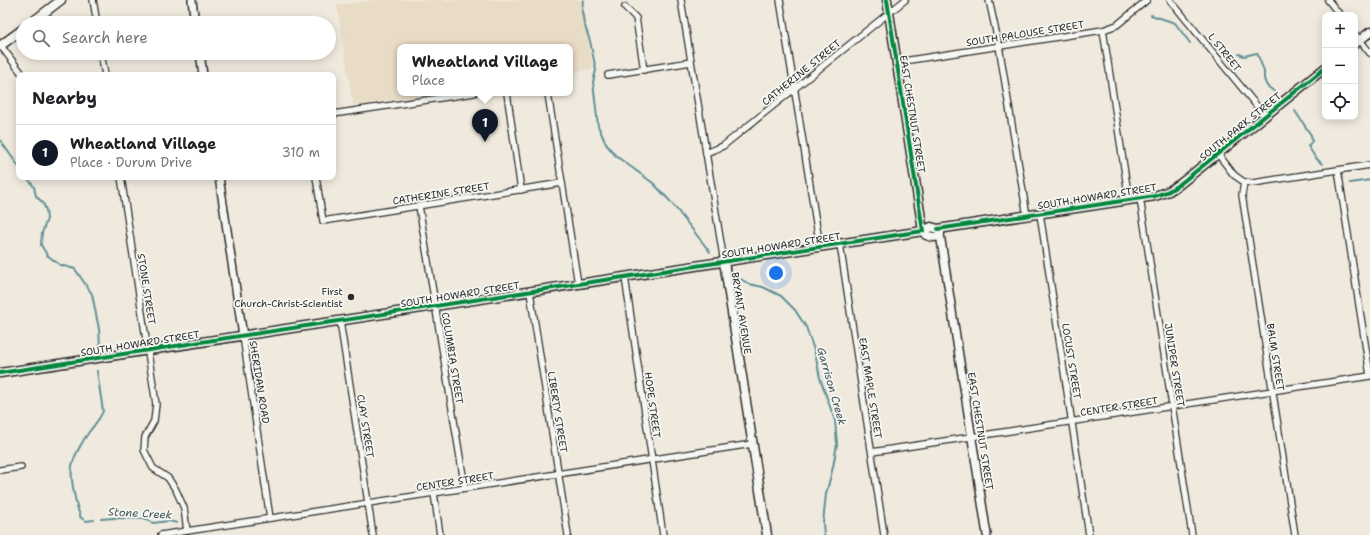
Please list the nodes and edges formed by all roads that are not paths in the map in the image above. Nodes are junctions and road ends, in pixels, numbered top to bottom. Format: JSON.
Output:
{"nodes":[{"id":1,"x":61,"y":0,"type":"edge"},
{"id":2,"x":93,"y":0,"type":"edge"},
{"id":3,"x":192,"y":0,"type":"edge"},
{"id":4,"x":680,"y":0,"type":"edge"},
{"id":5,"x":780,"y":0,"type":"edge"},
{"id":6,"x":886,"y":0,"type":"edge"},
{"id":7,"x":905,"y":0,"type":"edge"},
{"id":8,"x":989,"y":0,"type":"edge"},
{"id":9,"x":1147,"y":0,"type":"edge"},
{"id":10,"x":1170,"y":0,"type":"edge"},
{"id":11,"x":1328,"y":0,"type":"edge"},
{"id":12,"x":625,"y":7,"type":"dead end"},
{"id":13,"x":1338,"y":12,"type":"edge"},
{"id":14,"x":889,"y":13,"type":"junction"},
{"id":15,"x":40,"y":16,"type":"edge"},
{"id":16,"x":96,"y":16,"type":"edge"},
{"id":17,"x":194,"y":16,"type":"edge"},
{"id":18,"x":1103,"y":30,"type":"junction"},
{"id":19,"x":1370,"y":32,"type":"edge"},
{"id":20,"x":16,"y":34,"type":"edge"},
{"id":21,"x":1358,"y":38,"type":"edge"},
{"id":22,"x":1358,"y":40,"type":"edge"},
{"id":23,"x":0,"y":46,"type":"edge"},
{"id":24,"x":999,"y":46,"type":"junction"},
{"id":25,"x":1370,"y":53,"type":"edge"},
{"id":26,"x":102,"y":60,"type":"edge"},
{"id":27,"x":201,"y":60,"type":"edge"},
{"id":28,"x":691,"y":62,"type":"junction"},
{"id":29,"x":896,"y":62,"type":"junction"},
{"id":30,"x":644,"y":70,"type":"junction"},
{"id":31,"x":1322,"y":70,"type":"edge"},
{"id":32,"x":21,"y":72,"type":"edge"},
{"id":33,"x":104,"y":72,"type":"edge"},
{"id":34,"x":203,"y":72,"type":"edge"},
{"id":35,"x":608,"y":75,"type":"dead end"},
{"id":36,"x":794,"y":88,"type":"junction"},
{"id":37,"x":454,"y":96,"type":"edge"},
{"id":38,"x":507,"y":96,"type":"edge"},
{"id":39,"x":548,"y":96,"type":"edge"},
{"id":40,"x":336,"y":114,"type":"edge"},
{"id":41,"x":1265,"y":116,"type":"junction"},
{"id":42,"x":706,"y":153,"type":"junction"},
{"id":43,"x":1218,"y":154,"type":"junction"},
{"id":44,"x":1370,"y":165,"type":"edge"},
{"id":45,"x":1338,"y":170,"type":"junction"},
{"id":46,"x":120,"y":180,"type":"edge"},
{"id":47,"x":219,"y":180,"type":"edge"},
{"id":48,"x":317,"y":180,"type":"edge"},
{"id":49,"x":1244,"y":182,"type":"junction"},
{"id":50,"x":562,"y":183,"type":"junction"},
{"id":51,"x":521,"y":190,"type":"junction"},
{"id":52,"x":1163,"y":194,"type":"joint"},
{"id":53,"x":1140,"y":198,"type":"junction"},
{"id":54,"x":1129,"y":200,"type":"junction"},
{"id":55,"x":418,"y":206,"type":"junction"},
{"id":56,"x":1040,"y":214,"type":"junction"},
{"id":57,"x":1027,"y":216,"type":"junction"},
{"id":58,"x":923,"y":231,"type":"junction"},
{"id":59,"x":939,"y":232,"type":"junction"},
{"id":60,"x":840,"y":244,"type":"junction"},
{"id":61,"x":820,"y":247,"type":"junction"},
{"id":62,"x":724,"y":262,"type":"junction"},
{"id":63,"x":625,"y":277,"type":"junction"},
{"id":64,"x":578,"y":284,"type":"junction"},
{"id":65,"x":530,"y":292,"type":"junction"},
{"id":66,"x":435,"y":306,"type":"junction"},
{"id":67,"x":340,"y":321,"type":"junction"},
{"id":68,"x":243,"y":336,"type":"junction"},
{"id":69,"x":147,"y":351,"type":"junction"},
{"id":70,"x":0,"y":373,"type":"edge"},
{"id":71,"x":1370,"y":376,"type":"edge"},
{"id":72,"x":1272,"y":391,"type":"junction"},
{"id":73,"x":1172,"y":407,"type":"junction"},
{"id":74,"x":1072,"y":422,"type":"junction"},
{"id":75,"x":972,"y":437,"type":"junction"},
{"id":76,"x":752,"y":444,"type":"junction"},
{"id":77,"x":872,"y":452,"type":"junction"},
{"id":78,"x":652,"y":460,"type":"junction"},
{"id":79,"x":21,"y":467,"type":"dead end"},
{"id":80,"x":0,"y":470,"type":"edge"},
{"id":81,"x":559,"y":474,"type":"junction"},
{"id":82,"x":465,"y":488,"type":"junction"},
{"id":83,"x":434,"y":493,"type":"junction"},
{"id":84,"x":368,"y":503,"type":"junction"},
{"id":85,"x":270,"y":518,"type":"junction"},
{"id":86,"x":187,"y":531,"type":"junction"},
{"id":87,"x":161,"y":535,"type":"edge"},
{"id":88,"x":373,"y":535,"type":"edge"},
{"id":89,"x":440,"y":535,"type":"edge"},
{"id":90,"x":568,"y":535,"type":"edge"},
{"id":91,"x":663,"y":535,"type":"edge"},
{"id":92,"x":766,"y":535,"type":"edge"},
{"id":93,"x":884,"y":535,"type":"edge"},
{"id":94,"x":987,"y":535,"type":"edge"},
{"id":95,"x":1089,"y":535,"type":"edge"},
{"id":96,"x":1192,"y":535,"type":"edge"},
{"id":97,"x":1295,"y":535,"type":"edge"}],
"edges":[{"from":1,"to":15,"type":"main road"},
{"from":2,"to":16,"type":"street"},
{"from":3,"to":17,"type":"street"},
{"from":4,"to":28,"type":"street","name":"BRYANT AVENUE"},
{"from":5,"to":36,"type":"street"},
{"from":6,"to":14,"type":"main road","name":"EAST CHESTNUT STREET"},
{"from":7,"to":14,"type":"street","name":"CATHERINE STREET"},
{"from":8,"to":24,"type":"street"},
{"from":9,"to":18,"type":"street","name":"SOUTH PALOUSE STREET"},
{"from":10,"to":41,"type":"street","name":"L STREET"},
{"from":11,"to":13,"type":"street"},
{"from":12,"to":30,"type":"street"},
{"from":14,"to":29,"type":"main road","name":"EAST CHESTNUT STREET"},
{"from":14,"to":36,"type":"street","name":"CATHERINE STREET"},
{"from":18,"to":24,"type":"street","name":"SOUTH PALOUSE STREET"},
{"from":18,"to":54,"type":"street"},
{"from":19,"to":21,"type":"main road"},
{"from":20,"to":23,"type":"main road"},
{"from":22,"to":25,"type":"street"},
{"from":23,"to":32,"type":"street"},
{"from":24,"to":29,"type":"street","name":"SOUTH PALOUSE STREET"},
{"from":24,"to":57,"type":"street"},
{"from":26,"to":33,"type":"street"},
{"from":27,"to":34,"type":"street"},
{"from":28,"to":30,"type":"street"},
{"from":28,"to":42,"type":"street","name":"BRYANT AVENUE"},
{"from":29,"to":58,"type":"main road","name":"EAST CHESTNUT STREET"},
{"from":30,"to":35,"type":"street"},
{"from":31,"to":41,"type":"main road","name":"SOUTH PARK STREET"},
{"from":36,"to":42,"type":"street","name":"CATHERINE STREET"},
{"from":36,"to":61,"type":"street"},
{"from":37,"to":40,"type":"street"},
{"from":38,"to":51,"type":"street"},
{"from":39,"to":50,"type":"street"},
{"from":41,"to":43,"type":"main road","name":"SOUTH PARK STREET"},
{"from":42,"to":62,"type":"street","name":"BRYANT AVENUE"},
{"from":43,"to":49,"type":"street"},
{"from":43,"to":52,"type":"main road","name":"SOUTH PARK STREET"},
{"from":44,"to":45,"type":"street"},
{"from":45,"to":49,"type":"street"},
{"from":45,"to":71,"type":"street"},
{"from":46,"to":69,"type":"street","name":"STONE STREET"},
{"from":47,"to":68,"type":"street","name":"SHERIDAN ROAD"},
{"from":48,"to":55,"type":"street","name":"CATHERINE STREET"},
{"from":49,"to":72,"type":"street","name":"BALM STREET"},
{"from":50,"to":51,"type":"street","name":"CATHERINE STREET"},
{"from":50,"to":64,"type":"street"},
{"from":51,"to":55,"type":"street","name":"CATHERINE STREET"},
{"from":52,"to":53,"type":"main road","name":"SOUTH HOWARD STREET"},
{"from":53,"to":54,"type":"main road","name":"SOUTH HOWARD STREET"},
{"from":53,"to":73,"type":"street","name":"JUNIPER STREET"},
{"from":54,"to":56,"type":"main road","name":"SOUTH HOWARD STREET"},
{"from":55,"to":66,"type":"street","name":"COLUMBIA STREET"},
{"from":56,"to":57,"type":"main road","name":"SOUTH HOWARD STREET"},
{"from":56,"to":74,"type":"street","name":"LOCUST STREET"},
{"from":57,"to":59,"type":"main road","name":"SOUTH HOWARD STREET"},
{"from":58,"to":59,"type":"main road","name":"SOUTH HOWARD STREET"},
{"from":58,"to":60,"type":"main road","name":"SOUTH HOWARD STREET"},
{"from":59,"to":75,"type":"street","name":"EAST CHESTNUT STREET"},
{"from":60,"to":61,"type":"main road","name":"SOUTH HOWARD STREET"},
{"from":60,"to":77,"type":"street","name":"EAST MAPLE STREET"},
{"from":61,"to":62,"type":"main road","name":"SOUTH HOWARD STREET"},
{"from":62,"to":63,"type":"main road","name":"SOUTH HOWARD STREET"},
{"from":62,"to":76,"type":"main road","name":"BRYANT AVENUE"},
{"from":63,"to":64,"type":"main road","name":"SOUTH HOWARD STREET"},
{"from":63,"to":78,"type":"street","name":"HOPE STREET"},
{"from":64,"to":65,"type":"main road","name":"SOUTH HOWARD STREET"},
{"from":65,"to":66,"type":"main road","name":"SOUTH HOWARD STREET"},
{"from":65,"to":81,"type":"street","name":"LIBERTY STREET"},
{"from":66,"to":67,"type":"main road","name":"SOUTH HOWARD STREET"},
{"from":66,"to":82,"type":"street","name":"COLUMBIA STREET"},
{"from":67,"to":68,"type":"main road","name":"SOUTH HOWARD STREET"},
{"from":67,"to":84,"type":"street","name":"CLAY STREET"},
{"from":68,"to":69,"type":"main road","name":"SOUTH HOWARD STREET"},
{"from":68,"to":85,"type":"street","name":"SHERIDAN ROAD"},
{"from":69,"to":70,"type":"main road","name":"SOUTH HOWARD STREET"},
{"from":69,"to":86,"type":"street","name":"STONE STREET"},
{"from":71,"to":72,"type":"street","name":"CENTER STREET"},
{"from":72,"to":73,"type":"street","name":"CENTER STREET"},
{"from":72,"to":97,"type":"street","name":"BALM STREET"},
{"from":73,"to":74,"type":"street","name":"CENTER STREET"},
{"from":73,"to":96,"type":"street","name":"JUNIPER STREET"},
{"from":74,"to":75,"type":"street","name":"CENTER STREET"},
{"from":74,"to":95,"type":"street","name":"LOCUST STREET"},
{"from":75,"to":77,"type":"street","name":"CENTER STREET"},
{"from":75,"to":94,"type":"street","name":"EAST CHESTNUT STREET"},
{"from":76,"to":78,"type":"street","name":"CENTER STREET"},
{"from":76,"to":92,"type":"main road","name":"BRYANT AVENUE"},
{"from":77,"to":93,"type":"street","name":"EAST MAPLE STREET"},
{"from":78,"to":81,"type":"street","name":"CENTER STREET"},
{"from":78,"to":91,"type":"street","name":"HOPE STREET"},
{"from":79,"to":80,"type":"street"},
{"from":81,"to":82,"type":"street","name":"CENTER STREET"},
{"from":81,"to":90,"type":"street","name":"LIBERTY STREET"},
{"from":82,"to":83,"type":"street","name":"CENTER STREET"},
{"from":83,"to":84,"type":"street","name":"CENTER STREET"},
{"from":83,"to":89,"type":"street"},
{"from":84,"to":85,"type":"street","name":"CENTER STREET"},
{"from":84,"to":88,"type":"street","name":"CLAY STREET"},
{"from":85,"to":86,"type":"street","name":"CENTER STREET"},
{"from":86,"to":87,"type":"street","name":"CENTER STREET"}]}
